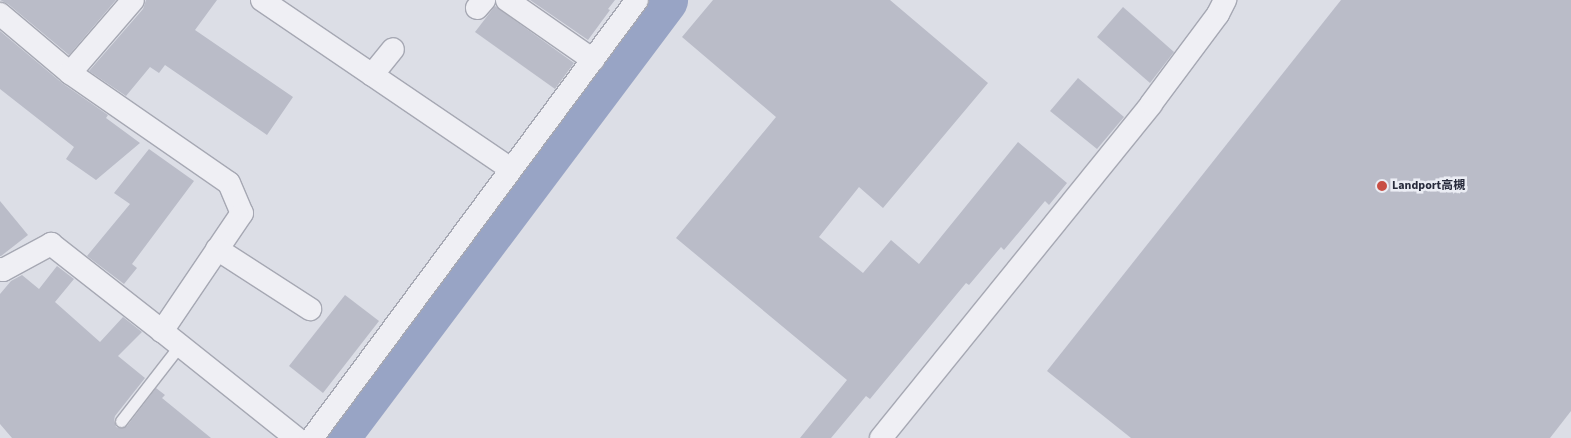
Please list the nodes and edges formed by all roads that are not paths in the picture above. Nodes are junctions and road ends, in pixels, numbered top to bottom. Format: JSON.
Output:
{"nodes":[{"id":1,"x":133,"y":0,"type":"edge"},
{"id":2,"x":262,"y":0,"type":"edge"},
{"id":3,"x":507,"y":0,"type":"edge"},
{"id":4,"x":637,"y":0,"type":"edge"},
{"id":5,"x":1225,"y":0,"type":"edge"},
{"id":6,"x":289,"y":7,"type":"edge"},
{"id":7,"x":0,"y":14,"type":"edge"},
{"id":8,"x":393,"y":49,"type":"dead end"},
{"id":9,"x":593,"y":60,"type":"junction"},
{"id":10,"x":70,"y":72,"type":"junction"},
{"id":11,"x":372,"y":75,"type":"junction"},
{"id":12,"x":511,"y":169,"type":"junction"},
{"id":13,"x":217,"y":249,"type":"junction"},
{"id":14,"x":0,"y":269,"type":"edge"},
{"id":15,"x":310,"y":310,"type":"dead end"},
{"id":16,"x":162,"y":331,"type":"junction"},
{"id":17,"x":180,"y":345,"type":"junction"},
{"id":18,"x":121,"y":421,"type":"dead end"},
{"id":19,"x":296,"y":438,"type":"edge"},
{"id":20,"x":312,"y":438,"type":"edge"},
{"id":21,"x":881,"y":438,"type":"edge"}],
"edges":[{"from":1,"to":10,"type":"street"},
{"from":2,"to":6,"type":"street"},
{"from":3,"to":9,"type":"street"},
{"from":4,"to":9,"type":"street"},
{"from":5,"to":21,"type":"street"},
{"from":6,"to":11,"type":"street"},
{"from":7,"to":10,"type":"street"},
{"from":8,"to":11,"type":"street"},
{"from":9,"to":12,"type":"street"},
{"from":10,"to":13,"type":"street"},
{"from":11,"to":12,"type":"street"},
{"from":12,"to":20,"type":"street"},
{"from":13,"to":15,"type":"street"},
{"from":13,"to":16,"type":"street"},
{"from":14,"to":16,"type":"street"},
{"from":16,"to":17,"type":"street"},
{"from":17,"to":18,"type":"lane"},
{"from":17,"to":19,"type":"street"}]}
